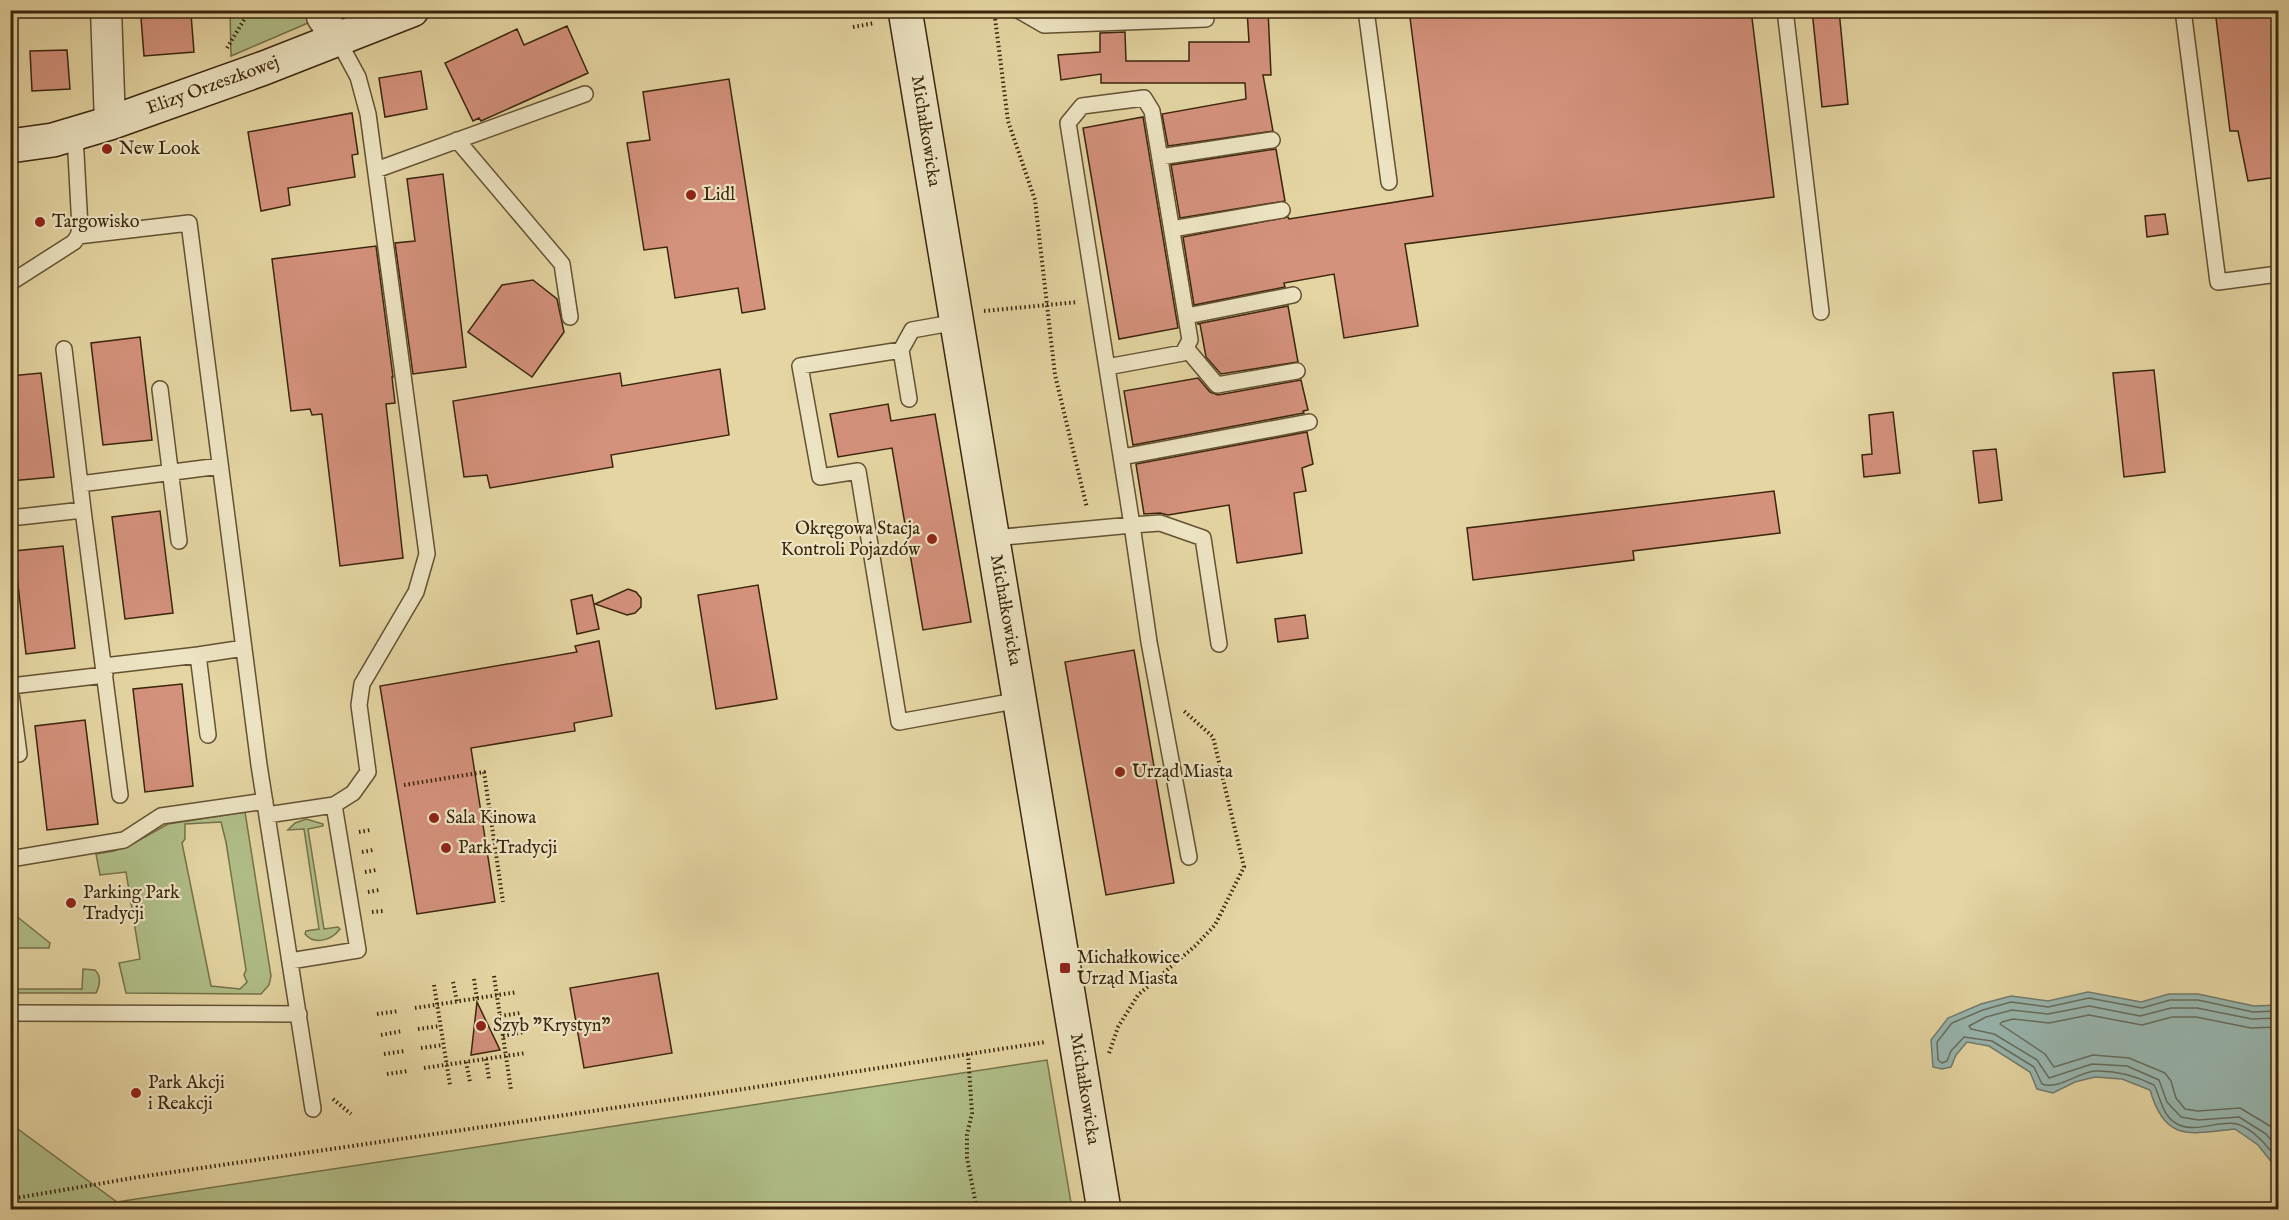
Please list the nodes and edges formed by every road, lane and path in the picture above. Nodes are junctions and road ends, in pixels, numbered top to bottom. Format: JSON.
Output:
{"nodes":[{"id":1,"x":106,"y":10,"type":"edge"},
{"id":2,"x":250,"y":10,"type":"edge"},
{"id":3,"x":322,"y":10,"type":"edge"},
{"id":4,"x":412,"y":10,"type":"edge"},
{"id":5,"x":905,"y":10,"type":"edge"},
{"id":6,"x":994,"y":10,"type":"edge"},
{"id":7,"x":1018,"y":10,"type":"edge"},
{"id":8,"x":1366,"y":10,"type":"edge"},
{"id":9,"x":1785,"y":10,"type":"edge"},
{"id":10,"x":2183,"y":10,"type":"edge"},
{"id":11,"x":1206,"y":19,"type":"dead end"},
{"id":12,"x":875,"y":23,"type":"dead end"},
{"id":13,"x":853,"y":27,"type":"dead end"},
{"id":14,"x":338,"y":40,"type":"junction"},
{"id":15,"x":226,"y":51,"type":"dead end"},
{"id":16,"x":585,"y":94,"type":"dead end"},
{"id":17,"x":110,"y":123,"type":"junction"},
{"id":18,"x":64,"y":137,"type":"junction"},
{"id":19,"x":458,"y":140,"type":"junction"},
{"id":20,"x":1272,"y":140,"type":"dead end"},
{"id":21,"x":10,"y":146,"type":"edge"},
{"id":22,"x":1160,"y":157,"type":"junction"},
{"id":23,"x":10,"y":163,"type":"edge"},
{"id":24,"x":376,"y":170,"type":"junction"},
{"id":25,"x":1389,"y":182,"type":"dead end"},
{"id":26,"x":1282,"y":210,"type":"dead end"},
{"id":27,"x":1172,"y":229,"type":"junction"},
{"id":28,"x":78,"y":236,"type":"junction"},
{"id":29,"x":2278,"y":274,"type":"edge"},
{"id":30,"x":10,"y":282,"type":"edge"},
{"id":31,"x":1293,"y":295,"type":"dead end"},
{"id":32,"x":1096,"y":300,"type":"junction"},
{"id":33,"x":1047,"y":305,"type":"junction"},
{"id":34,"x":1821,"y":312,"type":"dead end"},
{"id":35,"x":1186,"y":316,"type":"junction"},
{"id":36,"x":570,"y":317,"type":"dead end"},
{"id":37,"x":969,"y":317,"type":"junction"},
{"id":38,"x":1186,"y":348,"type":"junction"},
{"id":39,"x":64,"y":349,"type":"dead end"},
{"id":40,"x":902,"y":350,"type":"junction"},
{"id":41,"x":1107,"y":367,"type":"junction"},
{"id":42,"x":1297,"y":371,"type":"dead end"},
{"id":43,"x":160,"y":388,"type":"dead end"},
{"id":44,"x":909,"y":399,"type":"dead end"},
{"id":45,"x":1309,"y":422,"type":"dead end"},
{"id":46,"x":1122,"y":457,"type":"junction"},
{"id":47,"x":220,"y":466,"type":"junction"},
{"id":48,"x":170,"y":472,"type":"junction"},
{"id":49,"x":80,"y":484,"type":"junction"},
{"id":50,"x":83,"y":510,"type":"junction"},
{"id":51,"x":10,"y":518,"type":"edge"},
{"id":52,"x":1132,"y":525,"type":"junction"},
{"id":53,"x":1092,"y":529,"type":"junction"},
{"id":54,"x":993,"y":538,"type":"junction"},
{"id":55,"x":179,"y":541,"type":"dead end"},
{"id":56,"x":1219,"y":644,"type":"dead end"},
{"id":57,"x":244,"y":648,"type":"junction"},
{"id":58,"x":198,"y":655,"type":"junction"},
{"id":59,"x":104,"y":671,"type":"junction"},
{"id":60,"x":11,"y":686,"type":"edge"},
{"id":61,"x":1020,"y":700,"type":"junction"},
{"id":62,"x":208,"y":735,"type":"dead end"},
{"id":63,"x":19,"y":754,"type":"dead end"},
{"id":64,"x":404,"y":785,"type":"dead end"},
{"id":65,"x":120,"y":795,"type":"dead end"},
{"id":66,"x":334,"y":805,"type":"junction"},
{"id":67,"x":266,"y":808,"type":"junction"},
{"id":68,"x":1189,"y":857,"type":"dead end"},
{"id":69,"x":10,"y":859,"type":"edge"},
{"id":70,"x":503,"y":902,"type":"dead end"},
{"id":71,"x":290,"y":961,"type":"junction"},
{"id":72,"x":494,"y":975,"type":"dead end"},
{"id":73,"x":474,"y":979,"type":"dead end"},
{"id":74,"x":453,"y":982,"type":"dead end"},
{"id":75,"x":434,"y":985,"type":"dead end"},
{"id":76,"x":517,"y":992,"type":"dead end"},
{"id":77,"x":497,"y":995,"type":"junction"},
{"id":78,"x":477,"y":999,"type":"junction"},
{"id":79,"x":457,"y":1002,"type":"junction"},
{"id":80,"x":437,"y":1005,"type":"junction"},
{"id":81,"x":415,"y":1008,"type":"dead end"},
{"id":82,"x":399,"y":1011,"type":"dead end"},
{"id":83,"x":520,"y":1012,"type":"dead end"},
{"id":84,"x":10,"y":1013,"type":"edge"},
{"id":85,"x":299,"y":1014,"type":"junction"},
{"id":86,"x":377,"y":1014,"type":"dead end"},
{"id":87,"x":500,"y":1016,"type":"junction"},
{"id":88,"x":440,"y":1026,"type":"junction"},
{"id":89,"x":418,"y":1029,"type":"dead end"},
{"id":90,"x":402,"y":1031,"type":"dead end"},
{"id":91,"x":523,"y":1032,"type":"dead end"},
{"id":92,"x":381,"y":1035,"type":"dead end"},
{"id":93,"x":503,"y":1035,"type":"junction"},
{"id":94,"x":1076,"y":1037,"type":"junction"},
{"id":95,"x":443,"y":1045,"type":"junction"},
{"id":96,"x":421,"y":1048,"type":"dead end"},
{"id":97,"x":405,"y":1051,"type":"dead end"},
{"id":98,"x":526,"y":1053,"type":"dead end"},
{"id":99,"x":384,"y":1054,"type":"dead end"},
{"id":100,"x":968,"y":1054,"type":"junction"},
{"id":101,"x":506,"y":1056,"type":"junction"},
{"id":102,"x":486,"y":1059,"type":"junction"},
{"id":103,"x":466,"y":1062,"type":"junction"},
{"id":104,"x":447,"y":1065,"type":"junction"},
{"id":105,"x":424,"y":1068,"type":"dead end"},
{"id":106,"x":408,"y":1071,"type":"dead end"},
{"id":107,"x":387,"y":1074,"type":"dead end"},
{"id":108,"x":489,"y":1079,"type":"dead end"},
{"id":109,"x":470,"y":1082,"type":"dead end"},
{"id":110,"x":450,"y":1085,"type":"dead end"},
{"id":111,"x":512,"y":1090,"type":"dead end"},
{"id":112,"x":313,"y":1109,"type":"dead end"},
{"id":113,"x":10,"y":1199,"type":"edge"},
{"id":114,"x":977,"y":1209,"type":"edge"},
{"id":115,"x":1104,"y":1209,"type":"edge"}],
"edges":[{"from":1,"to":17,"type":"street"},
{"from":2,"to":15,"type":"path"},
{"from":3,"to":14,"type":"street"},
{"from":4,"to":14,"type":"street","name":"Elizy Orzeszkowej"},
{"from":5,"to":37,"type":"street","name":"Michałkowicka"},
{"from":6,"to":33,"type":"path"},
{"from":7,"to":11,"type":"lane"},
{"from":8,"to":25,"type":"lane"},
{"from":9,"to":34,"type":"lane"},
{"from":10,"to":29,"type":"lane"},
{"from":12,"to":13,"type":"path"},
{"from":14,"to":17,"type":"street","name":"Elizy Orzeszkowej"},
{"from":14,"to":24,"type":"lane"},
{"from":16,"to":19,"type":"lane"},
{"from":17,"to":18,"type":"street","name":"Elizy Orzeszkowej"},
{"from":18,"to":21,"type":"street","name":"Elizy Orzeszkowej"},
{"from":18,"to":23,"type":"street"},
{"from":18,"to":28,"type":"lane"},
{"from":19,"to":24,"type":"lane"},
{"from":19,"to":36,"type":"lane"},
{"from":20,"to":22,"type":"lane"},
{"from":22,"to":27,"type":"lane"},
{"from":22,"to":32,"type":"lane"},
{"from":24,"to":66,"type":"lane"},
{"from":26,"to":27,"type":"lane"},
{"from":27,"to":35,"type":"lane"},
{"from":28,"to":30,"type":"lane"},
{"from":28,"to":47,"type":"lane"},
{"from":31,"to":35,"type":"lane"},
{"from":32,"to":33,"type":"path"},
{"from":32,"to":41,"type":"lane"},
{"from":33,"to":37,"type":"path"},
{"from":33,"to":53,"type":"path"},
{"from":35,"to":38,"type":"lane"},
{"from":37,"to":40,"type":"lane"},
{"from":37,"to":54,"type":"street","name":"Michałkowicka"},
{"from":38,"to":41,"type":"lane"},
{"from":38,"to":42,"type":"lane"},
{"from":39,"to":49,"type":"lane"},
{"from":40,"to":44,"type":"lane"},
{"from":40,"to":61,"type":"lane"},
{"from":41,"to":46,"type":"lane"},
{"from":43,"to":48,"type":"lane"},
{"from":45,"to":46,"type":"lane"},
{"from":46,"to":52,"type":"lane"},
{"from":47,"to":48,"type":"lane"},
{"from":47,"to":57,"type":"lane"},
{"from":48,"to":49,"type":"lane"},
{"from":48,"to":55,"type":"lane"},
{"from":49,"to":50,"type":"lane"},
{"from":50,"to":51,"type":"lane"},
{"from":50,"to":59,"type":"lane"},
{"from":52,"to":53,"type":"lane"},
{"from":52,"to":56,"type":"lane"},
{"from":52,"to":68,"type":"lane"},
{"from":53,"to":54,"type":"lane"},
{"from":54,"to":61,"type":"street","name":"Michałkowicka"},
{"from":57,"to":58,"type":"lane"},
{"from":57,"to":67,"type":"lane"},
{"from":58,"to":59,"type":"lane"},
{"from":58,"to":62,"type":"lane"},
{"from":59,"to":60,"type":"lane"},
{"from":59,"to":65,"type":"lane"},
{"from":60,"to":63,"type":"lane"},
{"from":61,"to":94,"type":"street","name":"Michałkowicka"},
{"from":64,"to":70,"type":"path"},
{"from":66,"to":67,"type":"lane"},
{"from":66,"to":71,"type":"lane"},
{"from":67,"to":69,"type":"lane"},
{"from":67,"to":71,"type":"lane"},
{"from":71,"to":85,"type":"lane"},
{"from":72,"to":77,"type":"path"},
{"from":73,"to":78,"type":"path"},
{"from":74,"to":79,"type":"path"},
{"from":75,"to":80,"type":"path"},
{"from":76,"to":77,"type":"path"},
{"from":77,"to":78,"type":"path"},
{"from":77,"to":87,"type":"path"},
{"from":78,"to":79,"type":"path"},
{"from":79,"to":80,"type":"path"},
{"from":80,"to":81,"type":"path"},
{"from":80,"to":88,"type":"path"},
{"from":82,"to":86,"type":"path"},
{"from":83,"to":87,"type":"path"},
{"from":84,"to":85,"type":"lane"},
{"from":85,"to":112,"type":"lane"},
{"from":87,"to":93,"type":"path"},
{"from":88,"to":89,"type":"path"},
{"from":88,"to":95,"type":"path"},
{"from":90,"to":92,"type":"path"},
{"from":91,"to":93,"type":"path"},
{"from":93,"to":101,"type":"path"},
{"from":94,"to":100,"type":"path"},
{"from":94,"to":115,"type":"street","name":"Michałkowicka"},
{"from":95,"to":96,"type":"path"},
{"from":95,"to":104,"type":"path"},
{"from":97,"to":99,"type":"path"},
{"from":98,"to":101,"type":"path"},
{"from":100,"to":113,"type":"path"},
{"from":100,"to":114,"type":"path"},
{"from":101,"to":102,"type":"path"},
{"from":101,"to":111,"type":"path"},
{"from":102,"to":103,"type":"path"},
{"from":102,"to":108,"type":"path"},
{"from":103,"to":104,"type":"path"},
{"from":103,"to":109,"type":"path"},
{"from":104,"to":105,"type":"path"},
{"from":104,"to":110,"type":"path"},
{"from":106,"to":107,"type":"path"}]}
